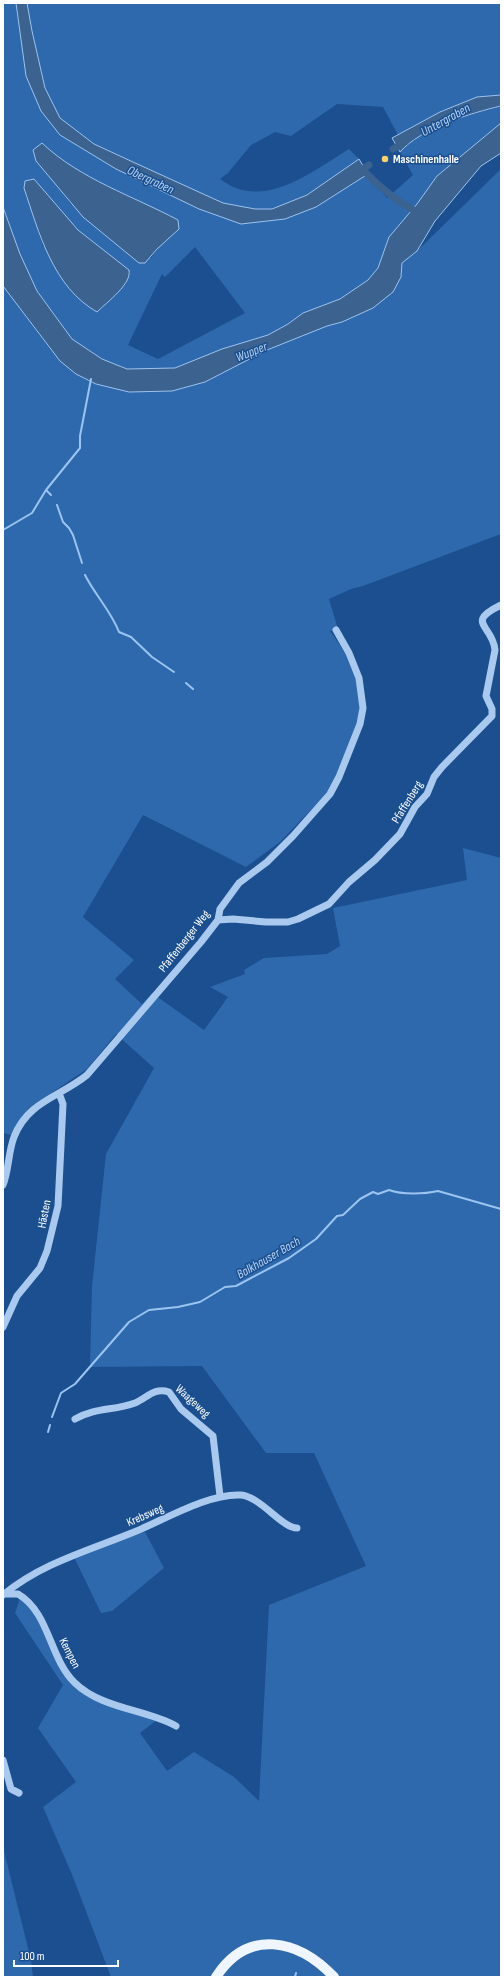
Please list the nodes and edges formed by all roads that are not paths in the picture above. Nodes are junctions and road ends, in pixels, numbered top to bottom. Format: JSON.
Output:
{"nodes":[{"id":1,"x":501,"y":605,"type":"edge"},
{"id":2,"x":336,"y":630,"type":"dead end"},
{"id":3,"x":218,"y":920,"type":"junction"},
{"id":4,"x":60,"y":1093,"type":"junction"},
{"id":5,"x":3,"y":1185,"type":"edge"},
{"id":6,"x":3,"y":1327,"type":"edge"},
{"id":7,"x":75,"y":1420,"type":"dead end"},
{"id":8,"x":220,"y":1496,"type":"junction"},
{"id":9,"x":297,"y":1528,"type":"dead end"},
{"id":10,"x":4,"y":1595,"type":"edge"},
{"id":11,"x":176,"y":1726,"type":"dead end"},
{"id":12,"x":3,"y":1760,"type":"edge"},
{"id":13,"x":19,"y":1794,"type":"dead end"},
{"id":14,"x":216,"y":1977,"type":"edge"},
{"id":15,"x":334,"y":1977,"type":"edge"}],
"edges":[{"from":1,"to":3,"type":"street","name":"Pfaffenberg"},
{"from":2,"to":3,"type":"street","name":"Pfaffenberger Weg"},
{"from":3,"to":4,"type":"street","name":"Pfaffenberger Weg"},
{"from":4,"to":5,"type":"street","name":"Pfaffenberger Weg"},
{"from":4,"to":6,"type":"street","name":"Hästen"},
{"from":7,"to":8,"type":"street","name":"Waageweg"},
{"from":8,"to":9,"type":"street","name":"Krebsweg"},
{"from":8,"to":10,"type":"street","name":"Krebsweg"},
{"from":10,"to":11,"type":"street","name":"Kempen"},
{"from":12,"to":13,"type":"street"},
{"from":14,"to":15,"type":"main road"}]}
